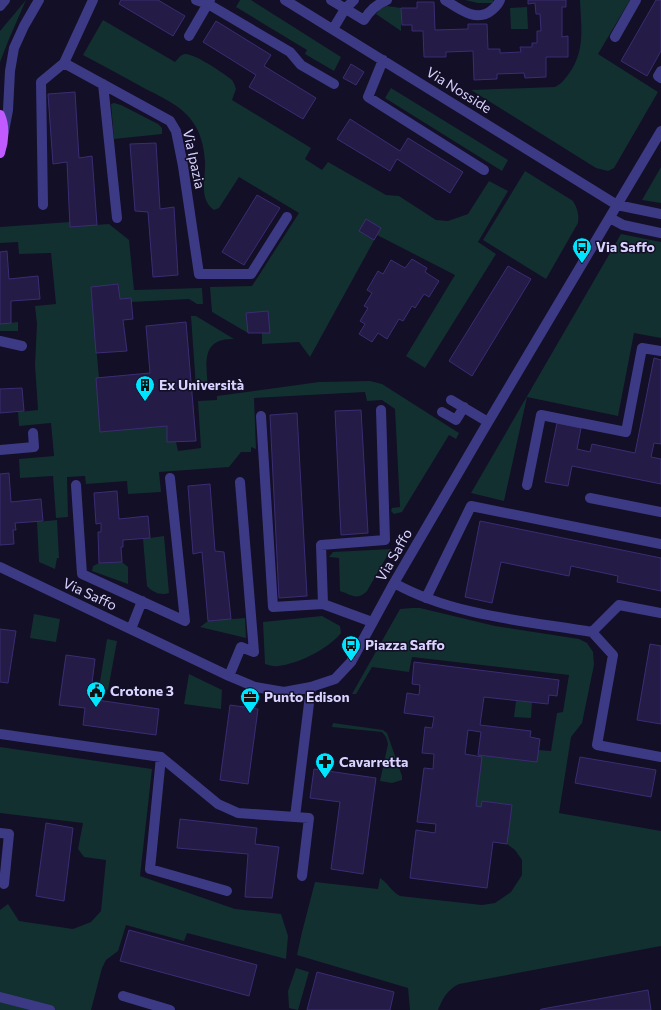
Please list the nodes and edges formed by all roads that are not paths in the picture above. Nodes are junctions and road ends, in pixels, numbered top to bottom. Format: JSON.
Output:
{"nodes":[{"id":1,"x":5,"y":0,"type":"edge"},
{"id":2,"x":39,"y":0,"type":"edge"},
{"id":3,"x":93,"y":0,"type":"edge"},
{"id":4,"x":196,"y":0,"type":"edge"},
{"id":5,"x":285,"y":0,"type":"edge"},
{"id":6,"x":331,"y":0,"type":"edge"},
{"id":7,"x":354,"y":0,"type":"edge"},
{"id":8,"x":387,"y":0,"type":"edge"},
{"id":9,"x":445,"y":0,"type":"edge"},
{"id":10,"x":500,"y":0,"type":"edge"},
{"id":11,"x":636,"y":0,"type":"edge"},
{"id":12,"x":209,"y":2,"type":"edge"},
{"id":13,"x":0,"y":6,"type":"edge"},
{"id":14,"x":345,"y":9,"type":"junction"},
{"id":15,"x":333,"y":29,"type":"junction"},
{"id":16,"x":189,"y":36,"type":"dead end"},
{"id":17,"x":614,"y":37,"type":"dead end"},
{"id":18,"x":383,"y":60,"type":"junction"},
{"id":19,"x":64,"y":63,"type":"junction"},
{"id":20,"x":661,"y":71,"type":"edge"},
{"id":21,"x":661,"y":78,"type":"edge"},
{"id":22,"x":103,"y":84,"type":"junction"},
{"id":23,"x":334,"y":84,"type":"dead end"},
{"id":24,"x":0,"y":115,"type":"edge"},
{"id":25,"x":661,"y":131,"type":"edge"},
{"id":26,"x":3,"y":137,"type":"junction"},
{"id":27,"x":0,"y":153,"type":"edge"},
{"id":28,"x":484,"y":170,"type":"dead end"},
{"id":29,"x":43,"y":205,"type":"dead end"},
{"id":30,"x":617,"y":205,"type":"junction"},
{"id":31,"x":661,"y":214,"type":"edge"},
{"id":32,"x":287,"y":217,"type":"dead end"},
{"id":33,"x":117,"y":218,"type":"dead end"},
{"id":34,"x":610,"y":218,"type":"junction"},
{"id":35,"x":661,"y":233,"type":"edge"},
{"id":36,"x":0,"y":341,"type":"edge"},
{"id":37,"x":22,"y":346,"type":"dead end"},
{"id":38,"x":661,"y":351,"type":"edge"},
{"id":39,"x":450,"y":400,"type":"dead end"},
{"id":40,"x":464,"y":408,"type":"junction"},
{"id":41,"x":381,"y":410,"type":"dead end"},
{"id":42,"x":442,"y":412,"type":"dead end"},
{"id":43,"x":261,"y":416,"type":"dead end"},
{"id":44,"x":488,"y":422,"type":"junction"},
{"id":45,"x":33,"y":433,"type":"dead end"},
{"id":46,"x":0,"y":450,"type":"edge"},
{"id":47,"x":170,"y":478,"type":"dead end"},
{"id":48,"x":240,"y":482,"type":"dead end"},
{"id":49,"x":76,"y":485,"type":"dead end"},
{"id":50,"x":527,"y":485,"type":"dead end"},
{"id":51,"x":590,"y":498,"type":"dead end"},
{"id":52,"x":661,"y":512,"type":"edge"},
{"id":53,"x":661,"y":544,"type":"edge"},
{"id":54,"x":0,"y":567,"type":"edge"},
{"id":55,"x":394,"y":583,"type":"junction"},
{"id":56,"x":426,"y":598,"type":"junction"},
{"id":57,"x":142,"y":601,"type":"junction"},
{"id":58,"x":323,"y":604,"type":"junction"},
{"id":59,"x":661,"y":613,"type":"edge"},
{"id":60,"x":372,"y":622,"type":"junction"},
{"id":61,"x":132,"y":629,"type":"junction"},
{"id":62,"x":592,"y":632,"type":"junction"},
{"id":63,"x":229,"y":676,"type":"junction"},
{"id":64,"x":311,"y":687,"type":"junction"},
{"id":65,"x":0,"y":734,"type":"edge"},
{"id":66,"x":161,"y":757,"type":"junction"},
{"id":67,"x":661,"y":757,"type":"edge"},
{"id":68,"x":295,"y":817,"type":"junction"},
{"id":69,"x":0,"y":833,"type":"edge"},
{"id":70,"x":302,"y":876,"type":"dead end"},
{"id":71,"x":4,"y":884,"type":"dead end"},
{"id":72,"x":227,"y":891,"type":"dead end"},
{"id":73,"x":0,"y":996,"type":"edge"},
{"id":74,"x":123,"y":996,"type":"dead end"},
{"id":75,"x":50,"y":1010,"type":"edge"},
{"id":76,"x":170,"y":1010,"type":"edge"}],
"edges":[{"from":1,"to":13,"type":"street"},
{"from":2,"to":26,"type":"street"},
{"from":3,"to":19,"type":"street"},
{"from":4,"to":12,"type":"street"},
{"from":5,"to":15,"type":"street","name":"Via Nosside"},
{"from":6,"to":14,"type":"street"},
{"from":7,"to":14,"type":"street"},
{"from":8,"to":14,"type":"street"},
{"from":9,"to":10,"type":"street"},
{"from":11,"to":17,"type":"street"},
{"from":12,"to":16,"type":"street"},
{"from":12,"to":23,"type":"street"},
{"from":14,"to":15,"type":"street"},
{"from":15,"to":18,"type":"street","name":"Via Nosside"},
{"from":18,"to":28,"type":"street"},
{"from":18,"to":30,"type":"street","name":"Via Nosside"},
{"from":19,"to":22,"type":"street","name":"Via Ipazia"},
{"from":19,"to":29,"type":"street"},
{"from":20,"to":21,"type":"street"},
{"from":22,"to":32,"type":"street","name":"Via Ipazia"},
{"from":22,"to":33,"type":"street"},
{"from":24,"to":26,"type":"main road"},
{"from":25,"to":30,"type":"street","name":"Via Saffo"},
{"from":26,"to":27,"type":"main road"},
{"from":30,"to":31,"type":"street"},
{"from":30,"to":34,"type":"street","name":"Via Saffo"},
{"from":34,"to":35,"type":"street"},
{"from":34,"to":44,"type":"street","name":"Via Saffo"},
{"from":36,"to":37,"type":"street"},
{"from":38,"to":50,"type":"street"},
{"from":39,"to":40,"type":"street"},
{"from":40,"to":42,"type":"street"},
{"from":40,"to":44,"type":"street"},
{"from":41,"to":58,"type":"street"},
{"from":43,"to":58,"type":"street"},
{"from":44,"to":55,"type":"street","name":"Via Saffo"},
{"from":45,"to":46,"type":"street"},
{"from":47,"to":57,"type":"street"},
{"from":48,"to":63,"type":"street"},
{"from":49,"to":57,"type":"street"},
{"from":51,"to":52,"type":"street"},
{"from":53,"to":56,"type":"street"},
{"from":54,"to":61,"type":"street","name":"Via Saffo"},
{"from":55,"to":56,"type":"street"},
{"from":55,"to":60,"type":"street","name":"Via Saffo"},
{"from":56,"to":62,"type":"street"},
{"from":57,"to":61,"type":"street"},
{"from":58,"to":60,"type":"street"},
{"from":59,"to":62,"type":"street"},
{"from":60,"to":64,"type":"street","name":"Via Saffo"},
{"from":61,"to":63,"type":"street","name":"Via Saffo"},
{"from":62,"to":67,"type":"street"},
{"from":63,"to":64,"type":"street","name":"Via Saffo"},
{"from":64,"to":68,"type":"street"},
{"from":65,"to":66,"type":"street"},
{"from":66,"to":68,"type":"street"},
{"from":66,"to":72,"type":"street"},
{"from":68,"to":70,"type":"street"},
{"from":69,"to":71,"type":"street"},
{"from":73,"to":75,"type":"street"},
{"from":74,"to":76,"type":"street"}]}
